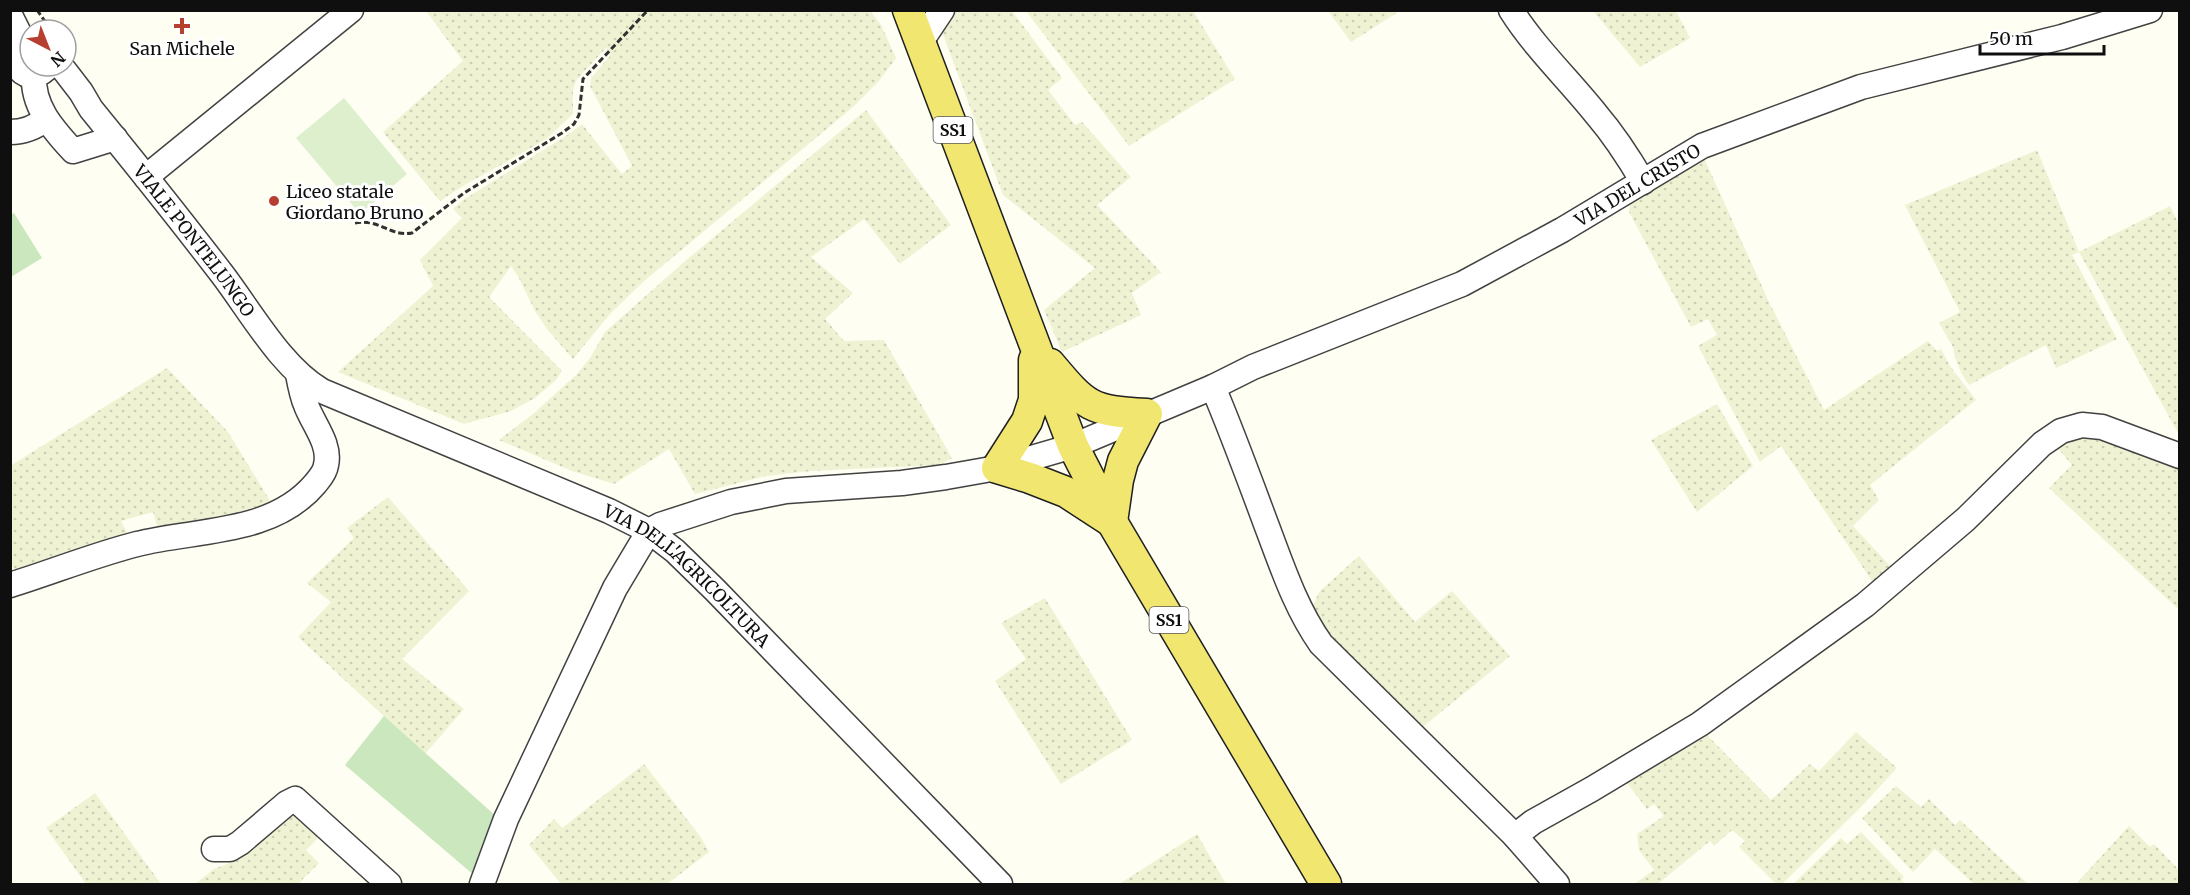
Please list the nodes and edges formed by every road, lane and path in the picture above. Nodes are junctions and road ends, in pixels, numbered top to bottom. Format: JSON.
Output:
{"nodes":[{"id":1,"x":351,"y":10,"type":"edge"},
{"id":2,"x":648,"y":10,"type":"edge"},
{"id":3,"x":908,"y":10,"type":"edge"},
{"id":4,"x":942,"y":10,"type":"edge"},
{"id":5,"x":1511,"y":10,"type":"edge"},
{"id":6,"x":2150,"y":10,"type":"edge"},
{"id":7,"x":17,"y":32,"type":"edge"},
{"id":8,"x":920,"y":43,"type":"junction"},
{"id":9,"x":18,"y":68,"type":"edge"},
{"id":10,"x":33,"y":78,"type":"edge"},
{"id":11,"x":40,"y":78,"type":"edge"},
{"id":12,"x":70,"y":78,"type":"edge"},
{"id":13,"x":91,"y":109,"type":"junction"},
{"id":14,"x":46,"y":119,"type":"junction"},
{"id":15,"x":10,"y":132,"type":"edge"},
{"id":16,"x":115,"y":138,"type":"junction"},
{"id":17,"x":146,"y":177,"type":"junction"},
{"id":18,"x":1643,"y":183,"type":"junction"},
{"id":19,"x":355,"y":223,"type":"dead end"},
{"id":20,"x":1034,"y":345,"type":"junction"},
{"id":21,"x":298,"y":374,"type":"junction"},
{"id":22,"x":1213,"y":387,"type":"junction"},
{"id":23,"x":1147,"y":414,"type":"junction"},
{"id":24,"x":1073,"y":446,"type":"junction"},
{"id":25,"x":2180,"y":456,"type":"edge"},
{"id":26,"x":997,"y":468,"type":"junction"},
{"id":27,"x":1112,"y":522,"type":"junction"},
{"id":28,"x":649,"y":531,"type":"junction"},
{"id":29,"x":10,"y":585,"type":"edge"},
{"id":30,"x":1515,"y":836,"type":"junction"},
{"id":31,"x":214,"y":849,"type":"dead end"},
{"id":32,"x":389,"y":885,"type":"edge"},
{"id":33,"x":482,"y":885,"type":"edge"},
{"id":34,"x":1000,"y":885,"type":"edge"},
{"id":35,"x":1326,"y":885,"type":"edge"},
{"id":36,"x":1557,"y":885,"type":"edge"}],
"edges":[{"from":1,"to":17,"type":"street"},
{"from":2,"to":19,"type":"path"},
{"from":3,"to":8,"type":"main road","number":"SS1"},
{"from":4,"to":8,"type":"street"},
{"from":5,"to":18,"type":"street"},
{"from":6,"to":18,"type":"street","name":"VIA DEL CRISTO"},
{"from":7,"to":9,"type":"street"},
{"from":8,"to":20,"type":"main road","number":"SS1"},
{"from":10,"to":14,"type":"street"},
{"from":11,"to":13,"type":"street","name":"VIALE PONTELUNGO"},
{"from":12,"to":13,"type":"street","name":"VIALE PONTELUNGO"},
{"from":13,"to":16,"type":"street","name":"VIALE PONTELUNGO"},
{"from":14,"to":15,"type":"street"},
{"from":14,"to":16,"type":"street"},
{"from":16,"to":17,"type":"street","name":"VIALE PONTELUNGO"},
{"from":17,"to":21,"type":"street","name":"VIALE PONTELUNGO"},
{"from":18,"to":22,"type":"street","name":"VIA DEL CRISTO"},
{"from":20,"to":23,"type":"main road"},
{"from":20,"to":24,"type":"main road","number":"SS1"},
{"from":20,"to":26,"type":"main road"},
{"from":21,"to":28,"type":"street","name":"VIA DELL'AGRICOLTURA"},
{"from":21,"to":29,"type":"street"},
{"from":22,"to":23,"type":"street","name":"VIA DEL CRISTO"},
{"from":22,"to":30,"type":"street"},
{"from":23,"to":24,"type":"street","name":"VIA DEL CRISTO"},
{"from":23,"to":27,"type":"main road"},
{"from":24,"to":26,"type":"street","name":"VIA DEL CRISTO"},
{"from":24,"to":27,"type":"main road","number":"SS1"},
{"from":25,"to":30,"type":"street"},
{"from":26,"to":27,"type":"main road"},
{"from":26,"to":28,"type":"street","name":"VIA DEL CRISTO"},
{"from":27,"to":35,"type":"main road","number":"SS1"},
{"from":28,"to":33,"type":"street"},
{"from":28,"to":34,"type":"street","name":"VIA DELL'AGRICOLTURA"},
{"from":30,"to":36,"type":"street"},
{"from":31,"to":32,"type":"street"}]}
